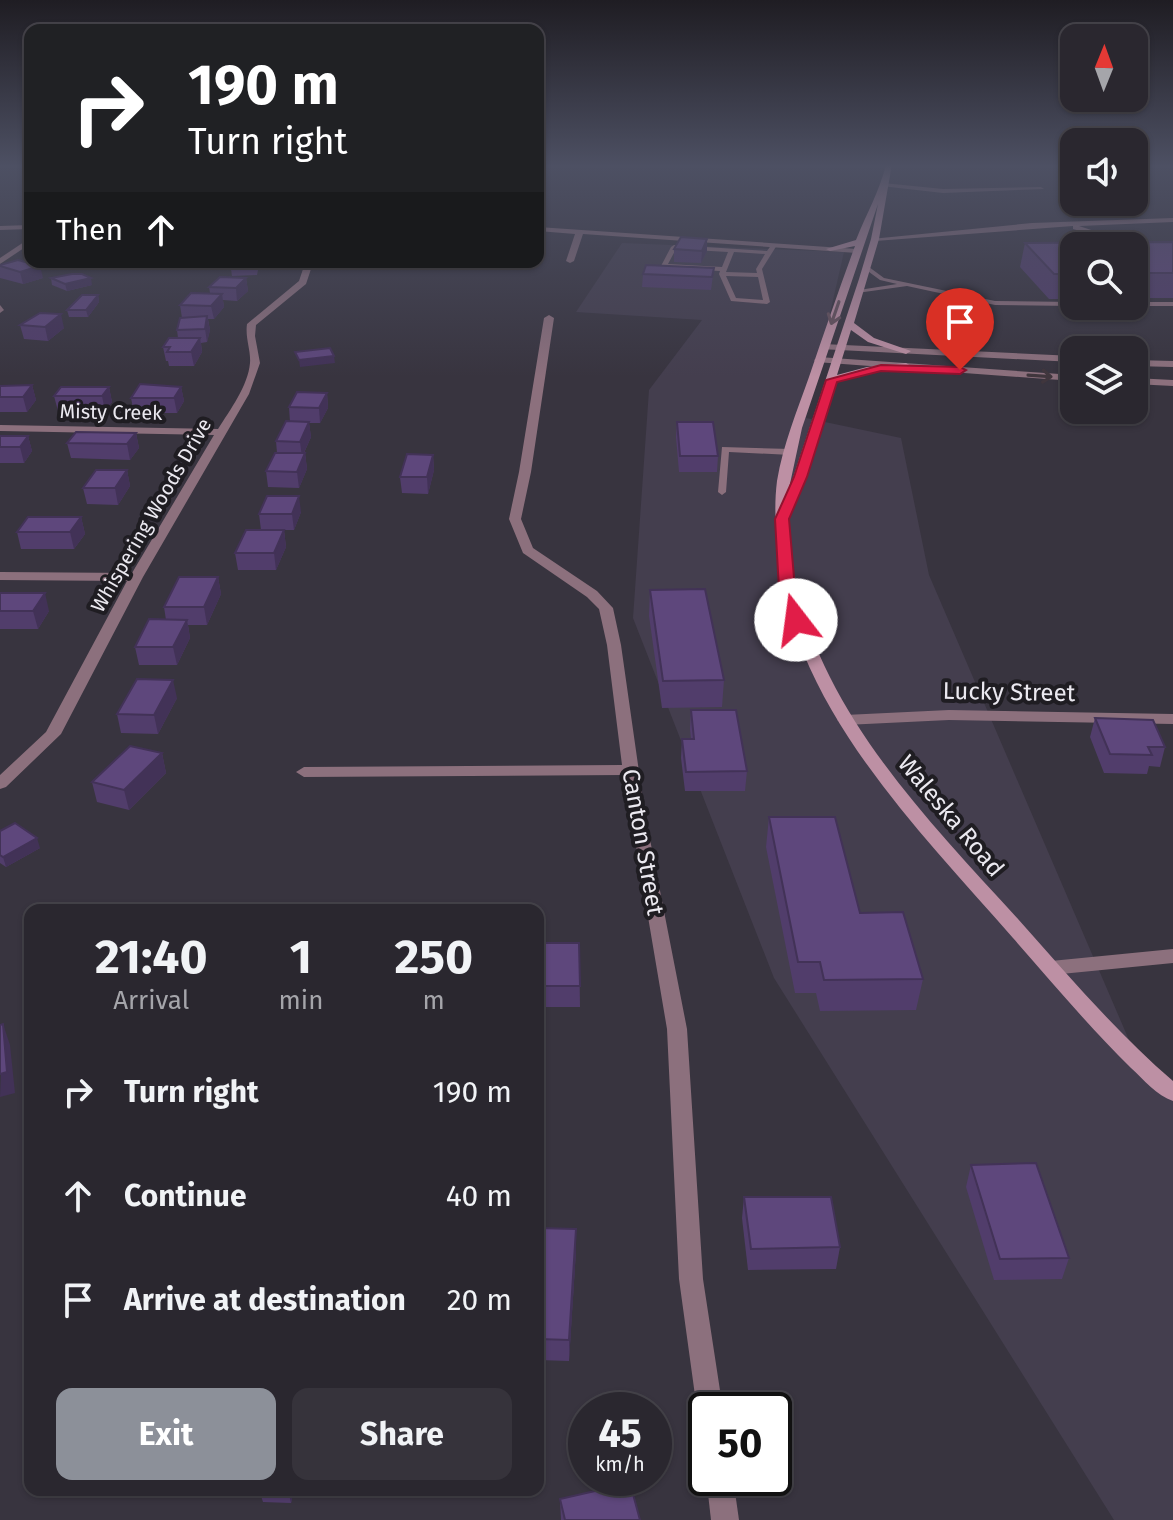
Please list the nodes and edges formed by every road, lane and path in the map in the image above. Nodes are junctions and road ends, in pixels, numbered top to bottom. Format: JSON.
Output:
{"nodes":[{"id":1,"x":579,"y":235,"type":"edge"},
{"id":2,"x":599,"y":235,"type":"edge"},
{"id":3,"x":863,"y":235,"type":"edge"},
{"id":4,"x":876,"y":235,"type":"edge"},
{"id":5,"x":924,"y":235,"type":"edge"},
{"id":6,"x":875,"y":239,"type":"junction"},
{"id":7,"x":24,"y":244,"type":"edge"},
{"id":8,"x":858,"y":247,"type":"junction"},
{"id":9,"x":830,"y":249,"type":"joint"},
{"id":10,"x":570,"y":261,"type":"dead end"},
{"id":11,"x":765,"y":261,"type":"junction"},
{"id":12,"x":0,"y":262,"type":"edge"},
{"id":13,"x":728,"y":264,"type":"junction"},
{"id":14,"x":306,"y":268,"type":"edge"},
{"id":15,"x":867,"y":268,"type":"junction"},
{"id":16,"x":668,"y":276,"type":"edge"},
{"id":17,"x":907,"y":284,"type":"junction"},
{"id":18,"x":859,"y":292,"type":"junction"},
{"id":19,"x":1060,"y":304,"type":"edge"},
{"id":20,"x":1148,"y":304,"type":"edge"},
{"id":21,"x":1173,"y":304,"type":"edge"},
{"id":22,"x":549,"y":318,"type":"dead end"},
{"id":23,"x":849,"y":324,"type":"junction"},
{"id":24,"x":823,"y":347,"type":"junction"},
{"id":25,"x":842,"y":348,"type":"junction"},
{"id":26,"x":906,"y":351,"type":"junction"},
{"id":27,"x":1060,"y":358,"type":"edge"},
{"id":28,"x":819,"y":360,"type":"junction"},
{"id":29,"x":837,"y":362,"type":"junction"},
{"id":30,"x":1148,"y":363,"type":"edge"},
{"id":31,"x":1173,"y":364,"type":"edge"},
{"id":32,"x":906,"y":366,"type":"junction"},
{"id":33,"x":1060,"y":377,"type":"edge"},
{"id":34,"x":832,"y":380,"type":"junction"},
{"id":35,"x":1148,"y":382,"type":"edge"},
{"id":36,"x":1173,"y":383,"type":"edge"},
{"id":37,"x":0,"y":428,"type":"edge"},
{"id":38,"x":221,"y":432,"type":"junction"},
{"id":39,"x":791,"y":452,"type":"junction"},
{"id":40,"x":722,"y":492,"type":"dead end"},
{"id":41,"x":782,"y":519,"type":"junction"},
{"id":42,"x":0,"y":576,"type":"edge"},
{"id":43,"x":136,"y":577,"type":"junction"},
{"id":44,"x":1173,"y":719,"type":"edge"},
{"id":45,"x":845,"y":720,"type":"junction"},
{"id":46,"x":631,"y":770,"type":"junction"},
{"id":47,"x":304,"y":772,"type":"dead end"},
{"id":48,"x":0,"y":784,"type":"edge"},
{"id":49,"x":1173,"y":956,"type":"edge"},
{"id":50,"x":1051,"y":968,"type":"junction"},
{"id":51,"x":1173,"y":1093,"type":"edge"},
{"id":52,"x":707,"y":1392,"type":"edge"},
{"id":53,"x":722,"y":1496,"type":"edge"},
{"id":54,"x":725,"y":1520,"type":"edge"}],
"edges":[{"from":1,"to":10,"type":"street"},
{"from":2,"to":11,"type":"street"},
{"from":3,"to":8,"type":"main road","name":"Waleska Road"},
{"from":4,"to":6,"type":"main road","name":"Waleska Road"},
{"from":5,"to":6,"type":"street"},
{"from":6,"to":15,"type":"main road","name":"Waleska Road"},
{"from":7,"to":12,"type":"street"},
{"from":8,"to":9,"type":"main road"},
{"from":8,"to":24,"type":"main road","name":"Waleska Road","one_way":true},
{"from":9,"to":11,"type":"street"},
{"from":11,"to":11,"type":"lane"},
{"from":11,"to":13,"type":"lane"},
{"from":11,"to":13,"type":"lane"},
{"from":11,"to":13,"type":"lane"},
{"from":13,"to":13,"type":"lane"},
{"from":13,"to":16,"type":"lane"},
{"from":14,"to":38,"type":"street","name":"Whispering Woods Drive"},
{"from":15,"to":17,"type":"lane"},
{"from":15,"to":18,"type":"main road","name":"Waleska Road"},
{"from":17,"to":18,"type":"lane"},
{"from":17,"to":19,"type":"lane"},
{"from":18,"to":23,"type":"main road","name":"Waleska Road"},
{"from":20,"to":21,"type":"lane"},
{"from":22,"to":46,"type":"street","name":"Canton Street"},
{"from":23,"to":25,"type":"main road","name":"Waleska Road"},
{"from":23,"to":26,"type":"main road"},
{"from":24,"to":25,"type":"street"},
{"from":24,"to":28,"type":"main road","name":"Waleska Road"},
{"from":25,"to":26,"type":"street"},
{"from":25,"to":29,"type":"main road","name":"Waleska Road"},
{"from":26,"to":27,"type":"street"},
{"from":28,"to":29,"type":"street"},
{"from":28,"to":39,"type":"main road","name":"Waleska Road"},
{"from":29,"to":32,"type":"street"},
{"from":29,"to":34,"type":"main road","name":"Waleska Road"},
{"from":30,"to":31,"type":"street"},
{"from":32,"to":33,"type":"street","one_way":true},
{"from":32,"to":34,"type":"main road"},
{"from":34,"to":41,"type":"main road","name":"Waleska Road"},
{"from":35,"to":36,"type":"street"},
{"from":37,"to":38,"type":"street","name":"Misty Creek"},
{"from":38,"to":43,"type":"street","name":"Whispering Woods Drive"},
{"from":39,"to":40,"type":"lane"},
{"from":39,"to":41,"type":"main road","name":"Waleska Road"},
{"from":41,"to":45,"type":"main road","name":"Waleska Road"},
{"from":42,"to":43,"type":"street"},
{"from":43,"to":48,"type":"street","name":"Whispering Woods Drive"},
{"from":44,"to":45,"type":"street","name":"Lucky Street"},
{"from":45,"to":50,"type":"main road","name":"Waleska Road"},
{"from":46,"to":47,"type":"street"},
{"from":46,"to":52,"type":"street","name":"Canton Street"},
{"from":49,"to":50,"type":"street"},
{"from":50,"to":51,"type":"main road","name":"Waleska Road"},
{"from":53,"to":54,"type":"street"}]}
